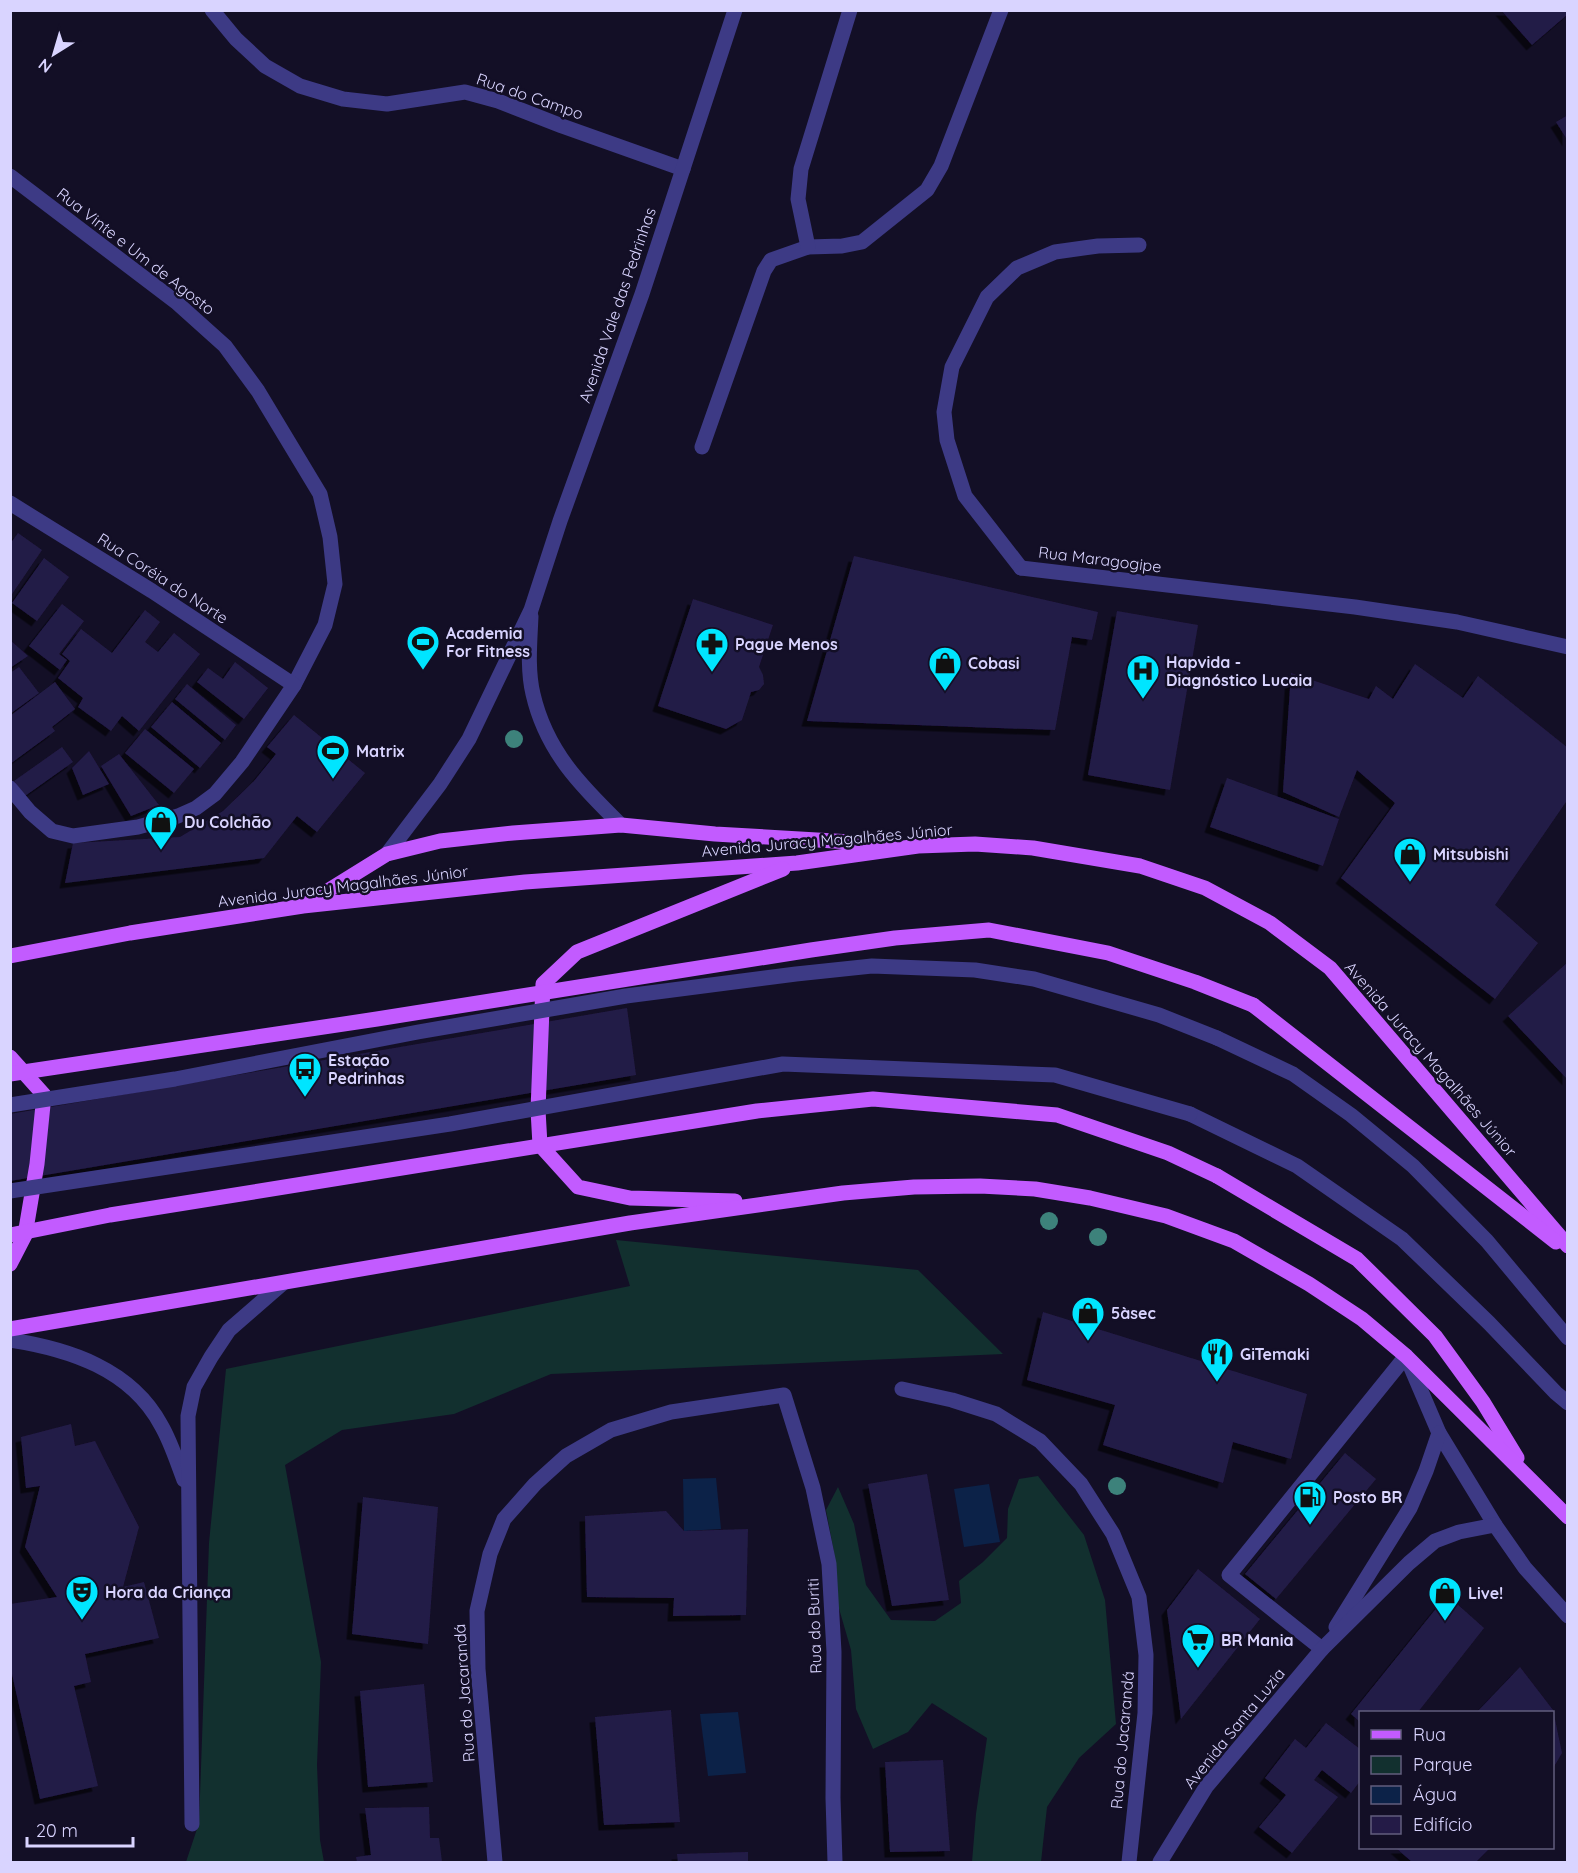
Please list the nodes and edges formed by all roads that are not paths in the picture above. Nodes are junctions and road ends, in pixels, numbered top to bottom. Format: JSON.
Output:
{"nodes":[{"id":1,"x":212,"y":10,"type":"edge"},
{"id":2,"x":735,"y":10,"type":"edge"},
{"id":3,"x":850,"y":10,"type":"edge"},
{"id":4,"x":1001,"y":10,"type":"edge"},
{"id":5,"x":683,"y":169,"type":"junction"},
{"id":6,"x":10,"y":176,"type":"edge"},
{"id":7,"x":1139,"y":245,"type":"dead end"},
{"id":8,"x":808,"y":247,"type":"junction"},
{"id":9,"x":702,"y":447,"type":"dead end"},
{"id":10,"x":10,"y":503,"type":"edge"},
{"id":11,"x":531,"y":610,"type":"junction"},
{"id":12,"x":1568,"y":647,"type":"edge"},
{"id":13,"x":294,"y":684,"type":"junction"},
{"id":14,"x":10,"y":788,"type":"edge"},
{"id":15,"x":621,"y":825,"type":"junction"},
{"id":16,"x":918,"y":846,"type":"junction"},
{"id":17,"x":387,"y":854,"type":"junction"},
{"id":18,"x":796,"y":863,"type":"junction"},
{"id":19,"x":303,"y":906,"type":"junction"},
{"id":20,"x":10,"y":956,"type":"edge"},
{"id":21,"x":10,"y":1057,"type":"edge"},
{"id":22,"x":10,"y":1074,"type":"edge"},
{"id":23,"x":10,"y":1105,"type":"edge"},
{"id":24,"x":10,"y":1191,"type":"edge"},
{"id":25,"x":780,"y":1202,"type":"junction"},
{"id":26,"x":10,"y":1235,"type":"edge"},
{"id":27,"x":1568,"y":1246,"type":"edge"},
{"id":28,"x":1568,"y":1251,"type":"edge"},
{"id":29,"x":10,"y":1264,"type":"edge"},
{"id":30,"x":283,"y":1283,"type":"junction"},
{"id":31,"x":10,"y":1329,"type":"edge"},
{"id":32,"x":1568,"y":1338,"type":"edge"},
{"id":33,"x":10,"y":1340,"type":"edge"},
{"id":34,"x":1406,"y":1356,"type":"junction"},
{"id":35,"x":902,"y":1389,"type":"dead end"},
{"id":36,"x":784,"y":1395,"type":"joint"},
{"id":37,"x":1568,"y":1403,"type":"edge"},
{"id":38,"x":1439,"y":1433,"type":"junction"},
{"id":39,"x":1531,"y":1480,"type":"junction"},
{"id":40,"x":187,"y":1487,"type":"junction"},
{"id":41,"x":1568,"y":1517,"type":"edge"},
{"id":42,"x":1495,"y":1525,"type":"junction"},
{"id":43,"x":1568,"y":1616,"type":"edge"},
{"id":44,"x":1322,"y":1649,"type":"junction"},
{"id":45,"x":192,"y":1824,"type":"dead end"},
{"id":46,"x":495,"y":1863,"type":"edge"},
{"id":47,"x":836,"y":1863,"type":"edge"},
{"id":48,"x":1129,"y":1863,"type":"edge"},
{"id":49,"x":1160,"y":1863,"type":"edge"}],
"edges":[{"from":1,"to":5,"type":"street","name":"Rua do Campo"},
{"from":2,"to":5,"type":"street","name":"Avenida Vale das Pedrinhas"},
{"from":3,"to":8,"type":"street"},
{"from":4,"to":8,"type":"street"},
{"from":5,"to":11,"type":"street","name":"Avenida Vale das Pedrinhas"},
{"from":6,"to":13,"type":"street","name":"Rua Vinte e Um de Agosto"},
{"from":7,"to":12,"type":"street","name":"Rua Maragogipe"},
{"from":8,"to":9,"type":"street"},
{"from":10,"to":13,"type":"street","name":"Rua Coréia do Norte"},
{"from":11,"to":15,"type":"street","name":"Avenida Vale das Pedrinhas"},
{"from":11,"to":17,"type":"street","name":"Avenida Vale das Pedrinhas"},
{"from":13,"to":14,"type":"street","name":"Rua Vinte e Um de Agosto"},
{"from":15,"to":16,"type":"main road"},
{"from":15,"to":17,"type":"main road"},
{"from":16,"to":18,"type":"main road","name":"Avenida Juracy Magalhães Júnior"},
{"from":16,"to":27,"type":"main road","name":"Avenida Juracy Magalhães Júnior"},
{"from":17,"to":19,"type":"main road"},
{"from":18,"to":19,"type":"main road","name":"Avenida Juracy Magalhães Júnior"},
{"from":18,"to":25,"type":"main road"},
{"from":19,"to":20,"type":"main road","name":"Avenida Juracy Magalhães Júnior"},
{"from":21,"to":29,"type":"main road"},
{"from":22,"to":28,"type":"main road","bridge":true},
{"from":23,"to":32,"type":"street","bridge":true},
{"from":24,"to":37,"type":"street","bridge":true},
{"from":25,"to":30,"type":"main road"},
{"from":25,"to":34,"type":"main road"},
{"from":26,"to":39,"type":"main road","bridge":true},
{"from":30,"to":31,"type":"main road"},
{"from":30,"to":40,"type":"street"},
{"from":33,"to":40,"type":"street"},
{"from":34,"to":38,"type":"street"},
{"from":34,"to":39,"type":"main road"},
{"from":34,"to":44,"type":"street"},
{"from":35,"to":48,"type":"street","name":"Rua do Jacarandá"},
{"from":36,"to":46,"type":"street","name":"Rua do Jacarandá"},
{"from":36,"to":47,"type":"street","name":"Rua do Buriti"},
{"from":38,"to":42,"type":"street"},
{"from":38,"to":44,"type":"street","name":"Avenida Santa Luzia"},
{"from":39,"to":41,"type":"main road"},
{"from":40,"to":45,"type":"street"},
{"from":42,"to":43,"type":"street"},
{"from":42,"to":44,"type":"street","name":"Avenida Santa Luzia"},
{"from":44,"to":49,"type":"street","name":"Avenida Santa Luzia"}]}
